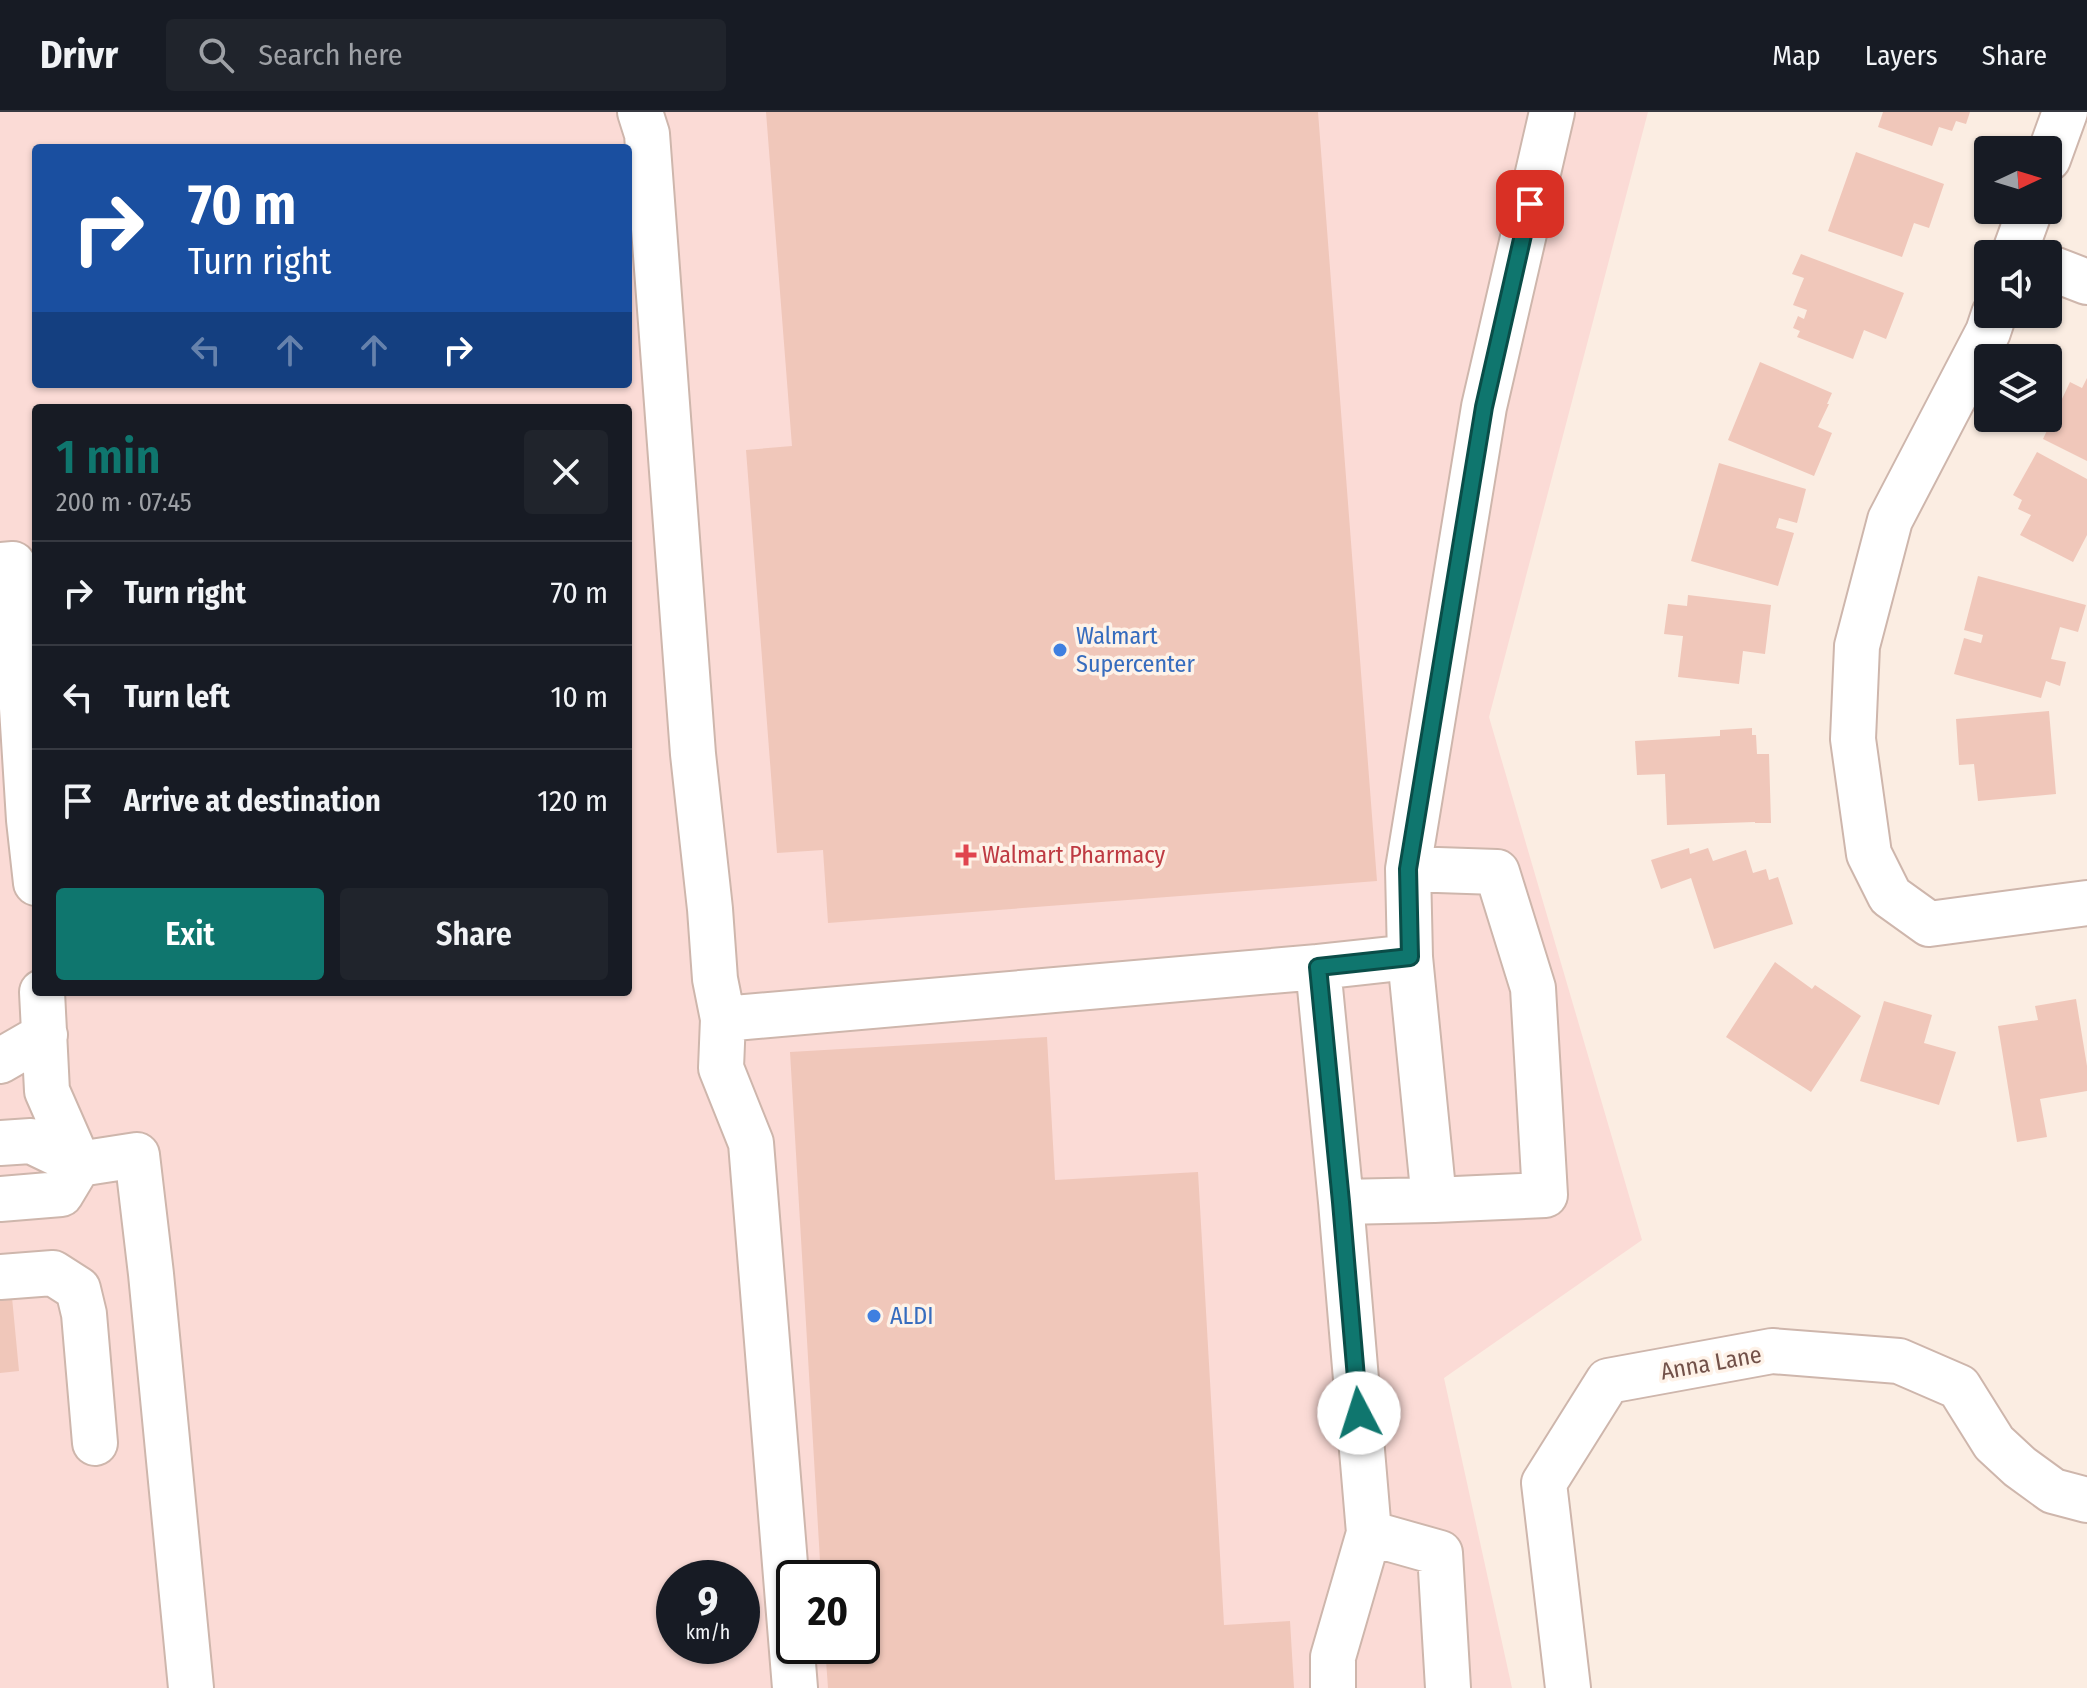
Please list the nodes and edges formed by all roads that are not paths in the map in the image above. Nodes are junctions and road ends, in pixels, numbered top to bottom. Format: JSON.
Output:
{"nodes":[{"id":1,"x":640,"y":112,"type":"edge"},
{"id":2,"x":1552,"y":112,"type":"edge"},
{"id":3,"x":2065,"y":112,"type":"edge"},
{"id":4,"x":2056,"y":136,"type":"edge"},
{"id":5,"x":2062,"y":272,"type":"edge"},
{"id":6,"x":2087,"y":282,"type":"edge"},
{"id":7,"x":1989,"y":328,"type":"edge"},
{"id":8,"x":0,"y":565,"type":"edge"},
{"id":9,"x":10,"y":648,"type":"edge"},
{"id":10,"x":32,"y":847,"type":"edge"},
{"id":11,"x":1408,"y":869,"type":"junction"},
{"id":12,"x":2087,"y":903,"type":"edge"},
{"id":13,"x":1410,"y":957,"type":"junction"},
{"id":14,"x":1318,"y":967,"type":"junction"},
{"id":15,"x":42,"y":996,"type":"edge"},
{"id":16,"x":723,"y":1019,"type":"junction"},
{"id":17,"x":45,"y":1035,"type":"junction"},
{"id":18,"x":0,"y":1061,"type":"edge"},
{"id":19,"x":0,"y":1143,"type":"edge"},
{"id":20,"x":79,"y":1164,"type":"junction"},
{"id":21,"x":0,"y":1199,"type":"edge"},
{"id":22,"x":1434,"y":1200,"type":"junction"},
{"id":23,"x":1341,"y":1202,"type":"junction"},
{"id":24,"x":0,"y":1277,"type":"edge"},
{"id":25,"x":95,"y":1443,"type":"dead end"},
{"id":26,"x":2087,"y":1500,"type":"edge"},
{"id":27,"x":1369,"y":1533,"type":"junction"},
{"id":28,"x":191,"y":1688,"type":"edge"},
{"id":29,"x":795,"y":1688,"type":"edge"},
{"id":30,"x":1333,"y":1688,"type":"edge"},
{"id":31,"x":1448,"y":1688,"type":"edge"},
{"id":32,"x":1568,"y":1688,"type":"edge"}],
"edges":[{"from":1,"to":16,"type":"street"},
{"from":2,"to":11,"type":"street"},
{"from":3,"to":4,"type":"street"},
{"from":5,"to":6,"type":"street"},
{"from":7,"to":12,"type":"street"},
{"from":8,"to":9,"type":"street"},
{"from":9,"to":10,"type":"street"},
{"from":11,"to":13,"type":"street"},
{"from":11,"to":22,"type":"street"},
{"from":13,"to":14,"type":"street"},
{"from":13,"to":22,"type":"street"},
{"from":14,"to":16,"type":"street"},
{"from":14,"to":23,"type":"street"},
{"from":15,"to":17,"type":"street"},
{"from":16,"to":29,"type":"street"},
{"from":17,"to":18,"type":"street"},
{"from":17,"to":20,"type":"street"},
{"from":19,"to":20,"type":"street"},
{"from":20,"to":21,"type":"street"},
{"from":20,"to":28,"type":"street"},
{"from":22,"to":23,"type":"street"},
{"from":23,"to":27,"type":"street"},
{"from":24,"to":25,"type":"street"},
{"from":26,"to":32,"type":"street","name":"Anna Lane"},
{"from":27,"to":30,"type":"street"},
{"from":27,"to":31,"type":"street"}]}
